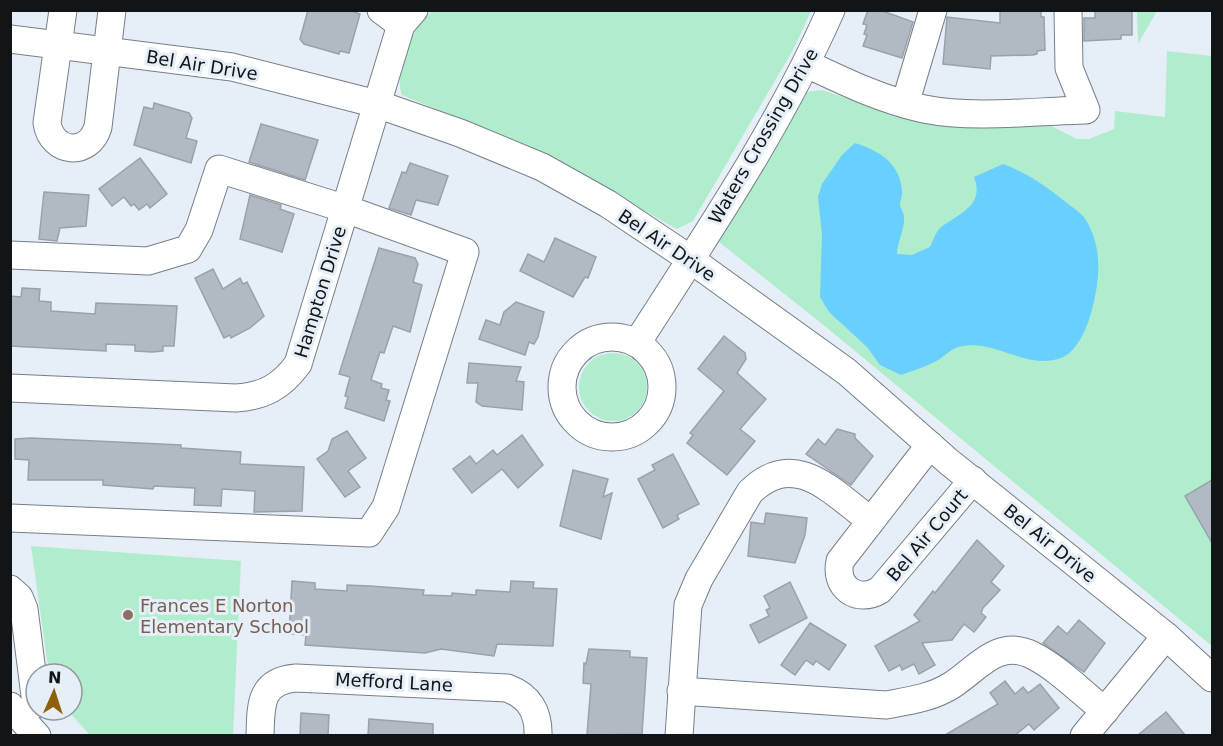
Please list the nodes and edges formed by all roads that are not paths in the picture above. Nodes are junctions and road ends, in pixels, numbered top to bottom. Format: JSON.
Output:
{"nodes":[{"id":1,"x":63,"y":10,"type":"edge"},
{"id":2,"x":112,"y":10,"type":"edge"},
{"id":3,"x":831,"y":10,"type":"edge"},
{"id":4,"x":933,"y":10,"type":"edge"},
{"id":5,"x":1068,"y":10,"type":"edge"},
{"id":6,"x":399,"y":15,"type":"edge"},
{"id":7,"x":10,"y":39,"type":"edge"},
{"id":8,"x":58,"y":45,"type":"junction"},
{"id":9,"x":108,"y":51,"type":"junction"},
{"id":10,"x":807,"y":64,"type":"junction"},
{"id":11,"x":377,"y":104,"type":"junction"},
{"id":12,"x":905,"y":104,"type":"junction"},
{"id":13,"x":346,"y":209,"type":"junction"},
{"id":14,"x":10,"y":255,"type":"edge"},
{"id":15,"x":690,"y":259,"type":"junction"},
{"id":16,"x":637,"y":343,"type":"dead end"},
{"id":17,"x":10,"y":388,"type":"edge"},
{"id":18,"x":930,"y":445,"type":"junction"},
{"id":19,"x":973,"y":480,"type":"junction"},
{"id":20,"x":10,"y":518,"type":"edge"},
{"id":21,"x":871,"y":521,"type":"junction"},
{"id":22,"x":10,"y":589,"type":"edge"},
{"id":23,"x":1166,"y":636,"type":"junction"},
{"id":24,"x":31,"y":662,"type":"edge"},
{"id":25,"x":1212,"y":678,"type":"edge"},
{"id":26,"x":681,"y":691,"type":"junction"},
{"id":27,"x":10,"y":706,"type":"edge"},
{"id":28,"x":1105,"y":711,"type":"junction"},
{"id":29,"x":39,"y":735,"type":"edge"},
{"id":30,"x":260,"y":735,"type":"edge"},
{"id":31,"x":537,"y":735,"type":"edge"},
{"id":32,"x":679,"y":735,"type":"edge"},
{"id":33,"x":1084,"y":735,"type":"edge"}],
"edges":[{"from":1,"to":8,"type":"street"},
{"from":2,"to":9,"type":"street"},
{"from":3,"to":10,"type":"street","name":"Waters Crossing Drive"},
{"from":4,"to":12,"type":"street"},
{"from":5,"to":12,"type":"street"},
{"from":6,"to":11,"type":"street","name":"Hampton Drive"},
{"from":7,"to":8,"type":"street","name":"Bel Air Drive"},
{"from":8,"to":9,"type":"street","name":"Bel Air Drive"},
{"from":8,"to":9,"type":"street"},
{"from":9,"to":11,"type":"street","name":"Bel Air Drive"},
{"from":10,"to":12,"type":"street"},
{"from":10,"to":15,"type":"street","name":"Waters Crossing Drive"},
{"from":11,"to":13,"type":"street","name":"Hampton Drive"},
{"from":11,"to":15,"type":"street","name":"Bel Air Drive"},
{"from":13,"to":14,"type":"street"},
{"from":13,"to":17,"type":"street","name":"Hampton Drive"},
{"from":13,"to":20,"type":"street"},
{"from":15,"to":16,"type":"street","name":"Waters Crossing Drive"},
{"from":15,"to":18,"type":"street","name":"Bel Air Drive"},
{"from":18,"to":19,"type":"street","name":"Bel Air Drive"},
{"from":18,"to":21,"type":"street","name":"Bel Air Court"},
{"from":19,"to":21,"type":"street","name":"Bel Air Court"},
{"from":19,"to":23,"type":"street","name":"Bel Air Drive"},
{"from":21,"to":26,"type":"street"},
{"from":22,"to":24,"type":"street"},
{"from":23,"to":25,"type":"street","name":"Bel Air Drive"},
{"from":23,"to":28,"type":"street"},
{"from":26,"to":28,"type":"street"},
{"from":26,"to":32,"type":"street"},
{"from":27,"to":29,"type":"street"},
{"from":28,"to":33,"type":"street"},
{"from":30,"to":31,"type":"street","name":"Mefford Lane"}]}
